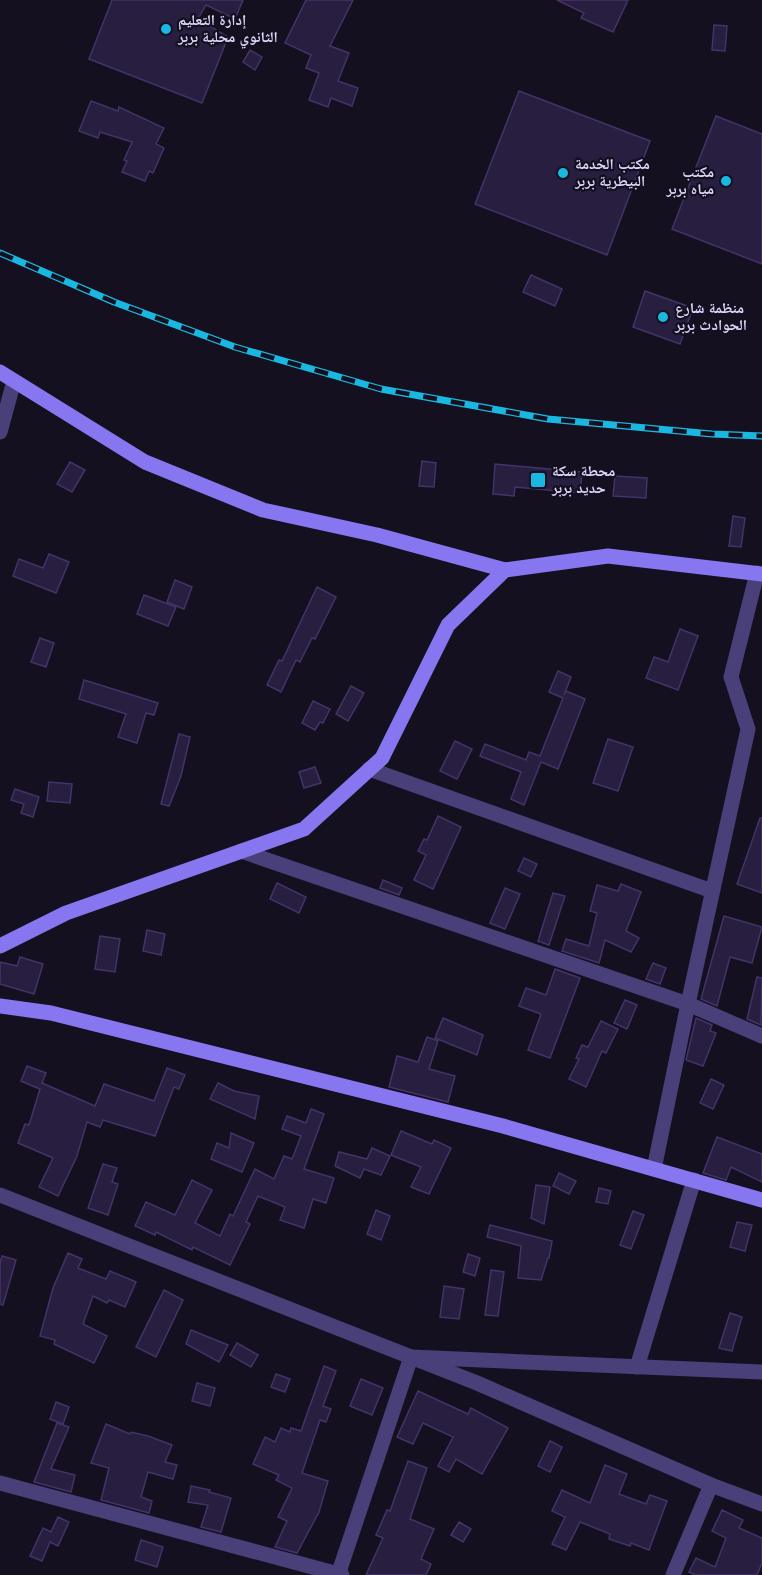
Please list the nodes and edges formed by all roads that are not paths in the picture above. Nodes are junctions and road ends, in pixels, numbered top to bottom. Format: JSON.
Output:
{"nodes":[{"id":1,"x":0,"y":372,"type":"edge"},
{"id":2,"x":14,"y":381,"type":"junction"},
{"id":3,"x":0,"y":432,"type":"edge"},
{"id":4,"x":505,"y":570,"type":"junction"},
{"id":5,"x":760,"y":574,"type":"edge"},
{"id":6,"x":369,"y":769,"type":"junction"},
{"id":7,"x":240,"y":851,"type":"junction"},
{"id":8,"x":712,"y":891,"type":"junction"},
{"id":9,"x":0,"y":946,"type":"edge"},
{"id":10,"x":688,"y":1004,"type":"junction"},
{"id":11,"x":0,"y":1006,"type":"edge"},
{"id":12,"x":762,"y":1036,"type":"edge"},
{"id":13,"x":654,"y":1169,"type":"junction"},
{"id":14,"x":694,"y":1180,"type":"junction"},
{"id":15,"x":0,"y":1195,"type":"edge"},
{"id":16,"x":762,"y":1200,"type":"edge"},
{"id":17,"x":411,"y":1357,"type":"junction"},
{"id":18,"x":637,"y":1366,"type":"junction"},
{"id":19,"x":762,"y":1372,"type":"edge"},
{"id":20,"x":0,"y":1483,"type":"edge"},
{"id":21,"x":711,"y":1485,"type":"junction"},
{"id":22,"x":762,"y":1504,"type":"edge"},
{"id":23,"x":340,"y":1575,"type":"edge"},
{"id":24,"x":673,"y":1575,"type":"edge"}],
"edges":[{"from":1,"to":2,"type":"street"},
{"from":2,"to":3,"type":"street"},
{"from":2,"to":4,"type":"street"},
{"from":4,"to":5,"type":"street"},
{"from":4,"to":6,"type":"street"},
{"from":5,"to":8,"type":"street"},
{"from":6,"to":7,"type":"street"},
{"from":6,"to":8,"type":"street"},
{"from":7,"to":9,"type":"street"},
{"from":7,"to":10,"type":"street"},
{"from":8,"to":10,"type":"street"},
{"from":10,"to":12,"type":"street"},
{"from":10,"to":13,"type":"street"},
{"from":11,"to":13,"type":"street"},
{"from":13,"to":14,"type":"street"},
{"from":14,"to":16,"type":"street"},
{"from":14,"to":18,"type":"street"},
{"from":15,"to":17,"type":"street"},
{"from":17,"to":18,"type":"street"},
{"from":17,"to":21,"type":"street"},
{"from":17,"to":23,"type":"street"},
{"from":18,"to":19,"type":"street"},
{"from":20,"to":23,"type":"street"},
{"from":21,"to":22,"type":"street"},
{"from":21,"to":24,"type":"street"}]}
